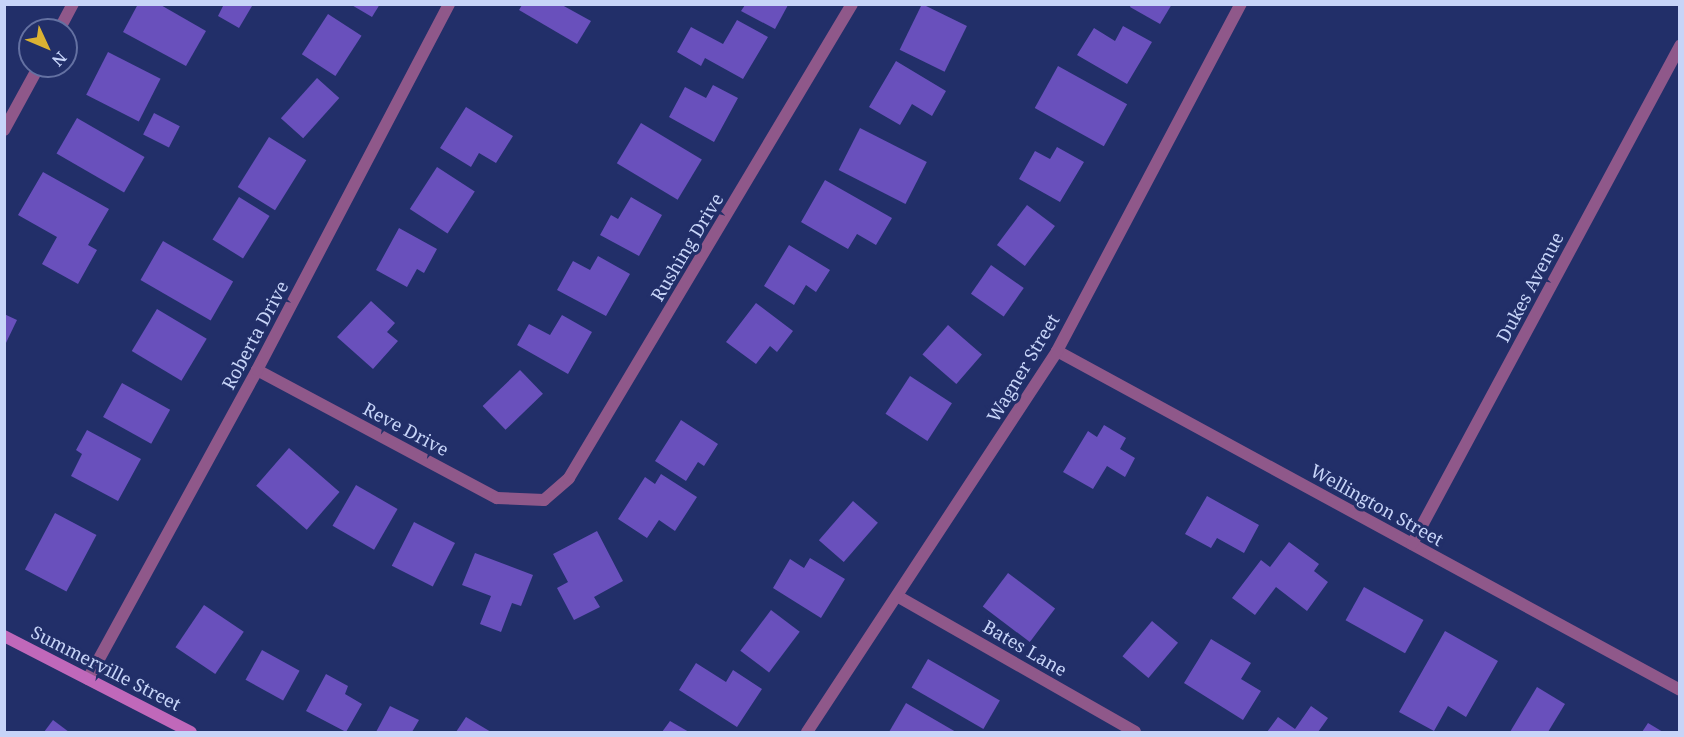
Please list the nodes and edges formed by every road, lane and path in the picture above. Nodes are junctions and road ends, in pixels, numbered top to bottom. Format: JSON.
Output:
{"nodes":[{"id":1,"x":73,"y":4,"type":"edge"},
{"id":2,"x":449,"y":4,"type":"edge"},
{"id":3,"x":852,"y":4,"type":"edge"},
{"id":4,"x":1241,"y":4,"type":"edge"},
{"id":5,"x":65,"y":18,"type":"edge"},
{"id":6,"x":1680,"y":46,"type":"edge"},
{"id":7,"x":32,"y":78,"type":"edge"},
{"id":8,"x":4,"y":130,"type":"edge"},
{"id":9,"x":1057,"y":351,"type":"junction"},
{"id":10,"x":257,"y":370,"type":"junction"},
{"id":11,"x":544,"y":500,"type":"joint"},
{"id":12,"x":1412,"y":544,"type":"junction"},
{"id":13,"x":897,"y":596,"type":"junction"},
{"id":14,"x":4,"y":636,"type":"edge"},
{"id":15,"x":88,"y":679,"type":"junction"},
{"id":16,"x":1680,"y":690,"type":"edge"},
{"id":17,"x":191,"y":732,"type":"edge"},
{"id":18,"x":807,"y":732,"type":"edge"},
{"id":19,"x":1135,"y":732,"type":"edge"}],
"edges":[{"from":1,"to":5,"type":"street"},
{"from":2,"to":10,"type":"street","name":"Roberta Drive"},
{"from":3,"to":11,"type":"street","name":"Rushing Drive"},
{"from":4,"to":9,"type":"street","name":"Wagner Street"},
{"from":6,"to":12,"type":"street","name":"Dukes Avenue"},
{"from":7,"to":8,"type":"street"},
{"from":9,"to":12,"type":"street","name":"Wellington Street"},
{"from":9,"to":13,"type":"street","name":"Wagner Street"},
{"from":10,"to":11,"type":"street","name":"Reve Drive"},
{"from":10,"to":15,"type":"street","name":"Roberta Drive"},
{"from":12,"to":16,"type":"street","name":"Wellington Street"},
{"from":13,"to":18,"type":"street","name":"Wagner Street"},
{"from":13,"to":19,"type":"street","name":"Bates Lane"},
{"from":14,"to":15,"type":"street","name":"Summerville Street"},
{"from":15,"to":17,"type":"street","name":"Summerville Street"}]}
